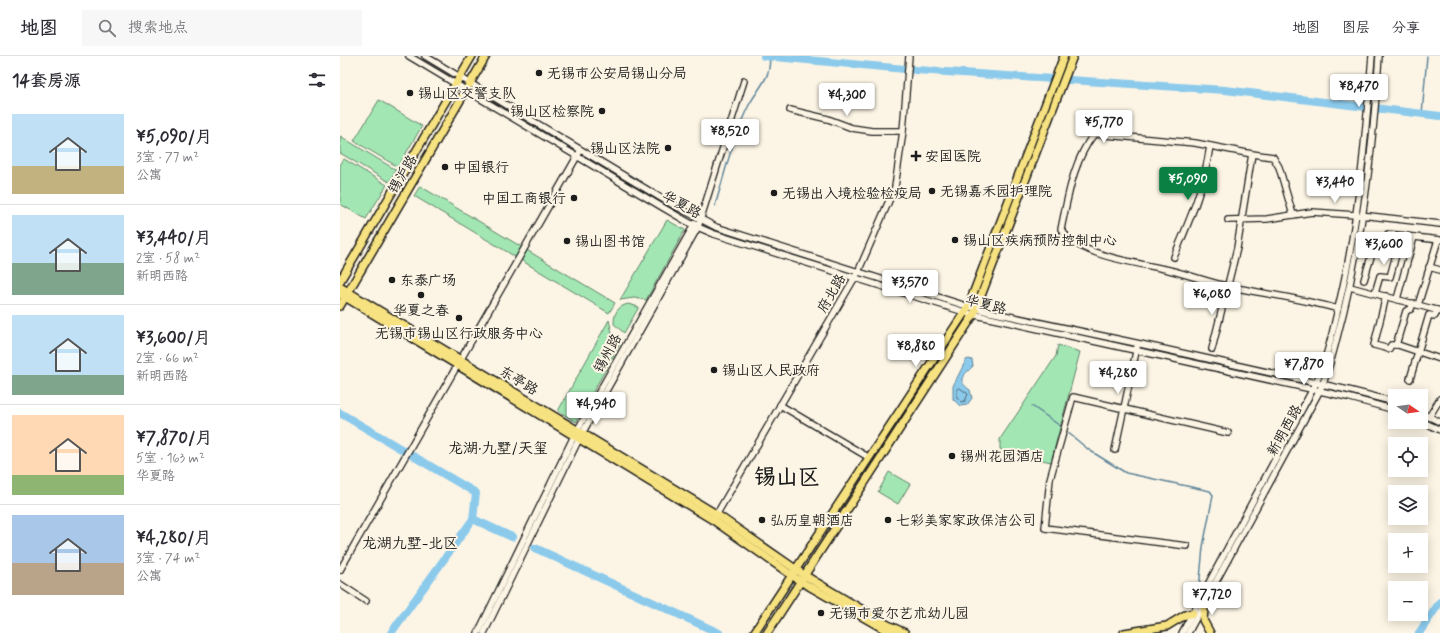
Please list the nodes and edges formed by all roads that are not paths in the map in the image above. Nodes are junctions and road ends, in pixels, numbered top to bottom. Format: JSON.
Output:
{"nodes":[{"id":1,"x":409,"y":56,"type":"edge"},
{"id":2,"x":425,"y":56,"type":"edge"},
{"id":3,"x":472,"y":56,"type":"edge"},
{"id":4,"x":486,"y":56,"type":"edge"},
{"id":5,"x":1064,"y":56,"type":"edge"},
{"id":6,"x":1073,"y":56,"type":"edge"},
{"id":7,"x":1372,"y":56,"type":"edge"},
{"id":8,"x":1379,"y":56,"type":"edge"},
{"id":9,"x":909,"y":59,"type":"edge"},
{"id":10,"x":460,"y":76,"type":"junction"},
{"id":11,"x":744,"y":81,"type":"dead end"},
{"id":12,"x":456,"y":83,"type":"junction"},
{"id":13,"x":472,"y":83,"type":"junction"},
{"id":14,"x":467,"y":90,"type":"junction"},
{"id":15,"x":790,"y":110,"type":"dead end"},
{"id":16,"x":1371,"y":119,"type":"junction"},
{"id":17,"x":903,"y":131,"type":"junction"},
{"id":18,"x":1210,"y":146,"type":"junction"},
{"id":19,"x":581,"y":150,"type":"junction"},
{"id":20,"x":1252,"y":154,"type":"junction"},
{"id":21,"x":577,"y":156,"type":"junction"},
{"id":22,"x":1293,"y":215,"type":"junction"},
{"id":23,"x":1360,"y":215,"type":"junction"},
{"id":24,"x":700,"y":219,"type":"junction"},
{"id":25,"x":1228,"y":220,"type":"dead end"},
{"id":26,"x":1241,"y":220,"type":"junction"},
{"id":27,"x":1440,"y":224,"type":"edge"},
{"id":28,"x":695,"y":226,"type":"junction"},
{"id":29,"x":1401,"y":236,"type":"junction"},
{"id":30,"x":1414,"y":237,"type":"junction"},
{"id":31,"x":1439,"y":240,"type":"edge"},
{"id":32,"x":1174,"y":257,"type":"dead end"},
{"id":33,"x":1430,"y":267,"type":"junction"},
{"id":34,"x":1440,"y":270,"type":"edge"},
{"id":35,"x":858,"y":272,"type":"junction"},
{"id":36,"x":854,"y":278,"type":"junction"},
{"id":37,"x":1364,"y":280,"type":"dead end"},
{"id":38,"x":340,"y":281,"type":"edge"},
{"id":39,"x":340,"y":287,"type":"edge"},
{"id":40,"x":1228,"y":287,"type":"junction"},
{"id":41,"x":1350,"y":287,"type":"junction"},
{"id":42,"x":1375,"y":293,"type":"junction"},
{"id":43,"x":344,"y":294,"type":"edge"},
{"id":44,"x":1386,"y":296,"type":"junction"},
{"id":45,"x":1397,"y":299,"type":"junction"},
{"id":46,"x":1416,"y":304,"type":"junction"},
{"id":47,"x":340,"y":306,"type":"edge"},
{"id":48,"x":966,"y":309,"type":"junction"},
{"id":49,"x":1338,"y":310,"type":"junction"},
{"id":50,"x":1438,"y":310,"type":"edge"},
{"id":51,"x":975,"y":312,"type":"junction"},
{"id":52,"x":1138,"y":343,"type":"junction"},
{"id":53,"x":1396,"y":345,"type":"junction"},
{"id":54,"x":1212,"y":349,"type":"dead end"},
{"id":55,"x":1137,"y":350,"type":"junction"},
{"id":56,"x":1440,"y":357,"type":"edge"},
{"id":57,"x":459,"y":363,"type":"junction"},
{"id":58,"x":1410,"y":379,"type":"dead end"},
{"id":59,"x":1320,"y":384,"type":"junction"},
{"id":60,"x":1312,"y":390,"type":"junction"},
{"id":61,"x":1319,"y":392,"type":"junction"},
{"id":62,"x":1440,"y":399,"type":"edge"},
{"id":63,"x":1388,"y":400,"type":"edge"},
{"id":64,"x":780,"y":405,"type":"junction"},
{"id":65,"x":1388,"y":408,"type":"edge"},
{"id":66,"x":1124,"y":409,"type":"junction"},
{"id":67,"x":1429,"y":417,"type":"joint"},
{"id":68,"x":1440,"y":422,"type":"edge"},
{"id":69,"x":1428,"y":424,"type":"edge"},
{"id":70,"x":1440,"y":430,"type":"edge"},
{"id":71,"x":1228,"y":433,"type":"dead end"},
{"id":72,"x":578,"y":435,"type":"junction"},
{"id":73,"x":1115,"y":450,"type":"dead end"},
{"id":74,"x":868,"y":457,"type":"junction"},
{"id":75,"x":714,"y":517,"type":"junction"},
{"id":76,"x":1187,"y":546,"type":"dead end"},
{"id":77,"x":340,"y":570,"type":"edge"},
{"id":78,"x":794,"y":572,"type":"junction"},
{"id":79,"x":802,"y":578,"type":"junction"},
{"id":80,"x":340,"y":584,"type":"edge"},
{"id":81,"x":366,"y":601,"type":"dead end"},
{"id":82,"x":1205,"y":601,"type":"junction"},
{"id":83,"x":1193,"y":613,"type":"junction"},
{"id":84,"x":478,"y":633,"type":"edge"},
{"id":85,"x":484,"y":633,"type":"edge"},
{"id":86,"x":754,"y":633,"type":"edge"},
{"id":87,"x":767,"y":633,"type":"edge"},
{"id":88,"x":891,"y":633,"type":"edge"},
{"id":89,"x":905,"y":633,"type":"edge"},
{"id":90,"x":1124,"y":633,"type":"edge"},
{"id":91,"x":1182,"y":633,"type":"edge"},
{"id":92,"x":1188,"y":633,"type":"edge"},
{"id":93,"x":1210,"y":633,"type":"edge"}],
"edges":[{"from":1,"to":12,"type":"street","name":"华夏路"},
{"from":2,"to":10,"type":"street","name":"华夏路"},
{"from":3,"to":10,"type":"main road"},
{"from":4,"to":13,"type":"main road","name":"锡沪路"},
{"from":5,"to":48,"type":"main road"},
{"from":6,"to":51,"type":"main road"},
{"from":7,"to":16,"type":"street","name":"新明西路"},
{"from":8,"to":16,"type":"street","name":"新明西路"},
{"from":9,"to":17,"type":"street","name":"府北路"},
{"from":10,"to":12,"type":"main road"},
{"from":10,"to":13,"type":"street","name":"华夏路"},
{"from":11,"to":24,"type":"street","name":"锡州路"},
{"from":12,"to":14,"type":"street","name":"华夏路"},
{"from":12,"to":38,"type":"main road"},
{"from":13,"to":14,"type":"main road","name":"锡沪路"},
{"from":13,"to":19,"type":"street","name":"华夏路"},
{"from":14,"to":21,"type":"street","name":"华夏路"},
{"from":14,"to":43,"type":"main road","name":"锡沪路"},
{"from":15,"to":17,"type":"street"},
{"from":16,"to":23,"type":"street","name":"新明西路"},
{"from":17,"to":35,"type":"street","name":"府北路"},
{"from":18,"to":20,"type":"street"},
{"from":18,"to":32,"type":"street"},
{"from":18,"to":40,"type":"street"},
{"from":19,"to":21,"type":"street"},
{"from":19,"to":24,"type":"street","name":"华夏路"},
{"from":20,"to":22,"type":"street"},
{"from":20,"to":26,"type":"street"},
{"from":21,"to":28,"type":"street","name":"华夏路"},
{"from":21,"to":57,"type":"street"},
{"from":22,"to":23,"type":"street"},
{"from":22,"to":26,"type":"street"},
{"from":23,"to":27,"type":"street"},
{"from":23,"to":41,"type":"street","name":"新明西路"},
{"from":23,"to":49,"type":"street","name":"新明西路"},
{"from":24,"to":28,"type":"street","name":"锡州路"},
{"from":24,"to":35,"type":"street","name":"华夏路"},
{"from":25,"to":26,"type":"street"},
{"from":26,"to":40,"type":"street"},
{"from":28,"to":36,"type":"street","name":"华夏路"},
{"from":28,"to":72,"type":"street","name":"锡州路"},
{"from":29,"to":30,"type":"street"},
{"from":29,"to":37,"type":"street"},
{"from":29,"to":42,"type":"street"},
{"from":30,"to":31,"type":"street"},
{"from":30,"to":45,"type":"street"},
{"from":31,"to":33,"type":"street"},
{"from":33,"to":34,"type":"street"},
{"from":33,"to":46,"type":"street"},
{"from":35,"to":36,"type":"street","name":"府北路"},
{"from":35,"to":48,"type":"street","name":"华夏路"},
{"from":36,"to":48,"type":"street","name":"华夏路"},
{"from":36,"to":64,"type":"street","name":"府北路"},
{"from":39,"to":43,"type":"main road","name":"东亭路"},
{"from":40,"to":49,"type":"street"},
{"from":40,"to":54,"type":"street"},
{"from":41,"to":42,"type":"street"},
{"from":41,"to":59,"type":"street","name":"新明西路"},
{"from":42,"to":44,"type":"street"},
{"from":43,"to":47,"type":"main road","name":"锡沪路"},
{"from":43,"to":57,"type":"main road","name":"东亭路"},
{"from":44,"to":45,"type":"street"},
{"from":44,"to":53,"type":"street"},
{"from":45,"to":46,"type":"street"},
{"from":46,"to":50,"type":"street"},
{"from":46,"to":53,"type":"street"},
{"from":48,"to":51,"type":"street","name":"华夏路"},
{"from":48,"to":74,"type":"main road"},
{"from":49,"to":59,"type":"street","name":"新明西路"},
{"from":50,"to":58,"type":"street"},
{"from":51,"to":52,"type":"street","name":"华夏路"},
{"from":51,"to":55,"type":"street","name":"华夏路"},
{"from":51,"to":79,"type":"main road"},
{"from":52,"to":55,"type":"street"},
{"from":52,"to":59,"type":"street","name":"华夏路"},
{"from":53,"to":56,"type":"street"},
{"from":55,"to":60,"type":"street","name":"华夏路"},
{"from":55,"to":66,"type":"street"},
{"from":57,"to":72,"type":"main road","name":"东亭路"},
{"from":57,"to":77,"type":"street"},
{"from":59,"to":60,"type":"street","name":"新明西路"},
{"from":59,"to":61,"type":"street","name":"新明西路"},
{"from":59,"to":63,"type":"street","name":"华夏路"},
{"from":60,"to":61,"type":"street","name":"华夏路"},
{"from":60,"to":83,"type":"street","name":"新明西路"},
{"from":61,"to":65,"type":"street","name":"华夏路"},
{"from":61,"to":82,"type":"street","name":"新明西路"},
{"from":62,"to":67,"type":"street"},
{"from":64,"to":74,"type":"street"},
{"from":64,"to":75,"type":"street","name":"府北路"},
{"from":66,"to":71,"type":"street"},
{"from":66,"to":73,"type":"street"},
{"from":66,"to":76,"type":"street"},
{"from":67,"to":68,"type":"street"},
{"from":69,"to":70,"type":"street"},
{"from":72,"to":75,"type":"main road","name":"东亭路"},
{"from":72,"to":84,"type":"street","name":"锡州路"},
{"from":72,"to":85,"type":"street","name":"锡州路"},
{"from":74,"to":78,"type":"main road"},
{"from":75,"to":78,"type":"main road","name":"东亭路"},
{"from":78,"to":79,"type":"main road","name":"东亭路"},
{"from":78,"to":86,"type":"main road"},
{"from":79,"to":87,"type":"main road"},
{"from":79,"to":88,"type":"main road"},
{"from":79,"to":89,"type":"main road"},
{"from":80,"to":81,"type":"street"},
{"from":82,"to":92,"type":"street","name":"新明西路"},
{"from":82,"to":93,"type":"main road"},
{"from":83,"to":90,"type":"main road"},
{"from":83,"to":91,"type":"street","name":"新明西路"}]}
